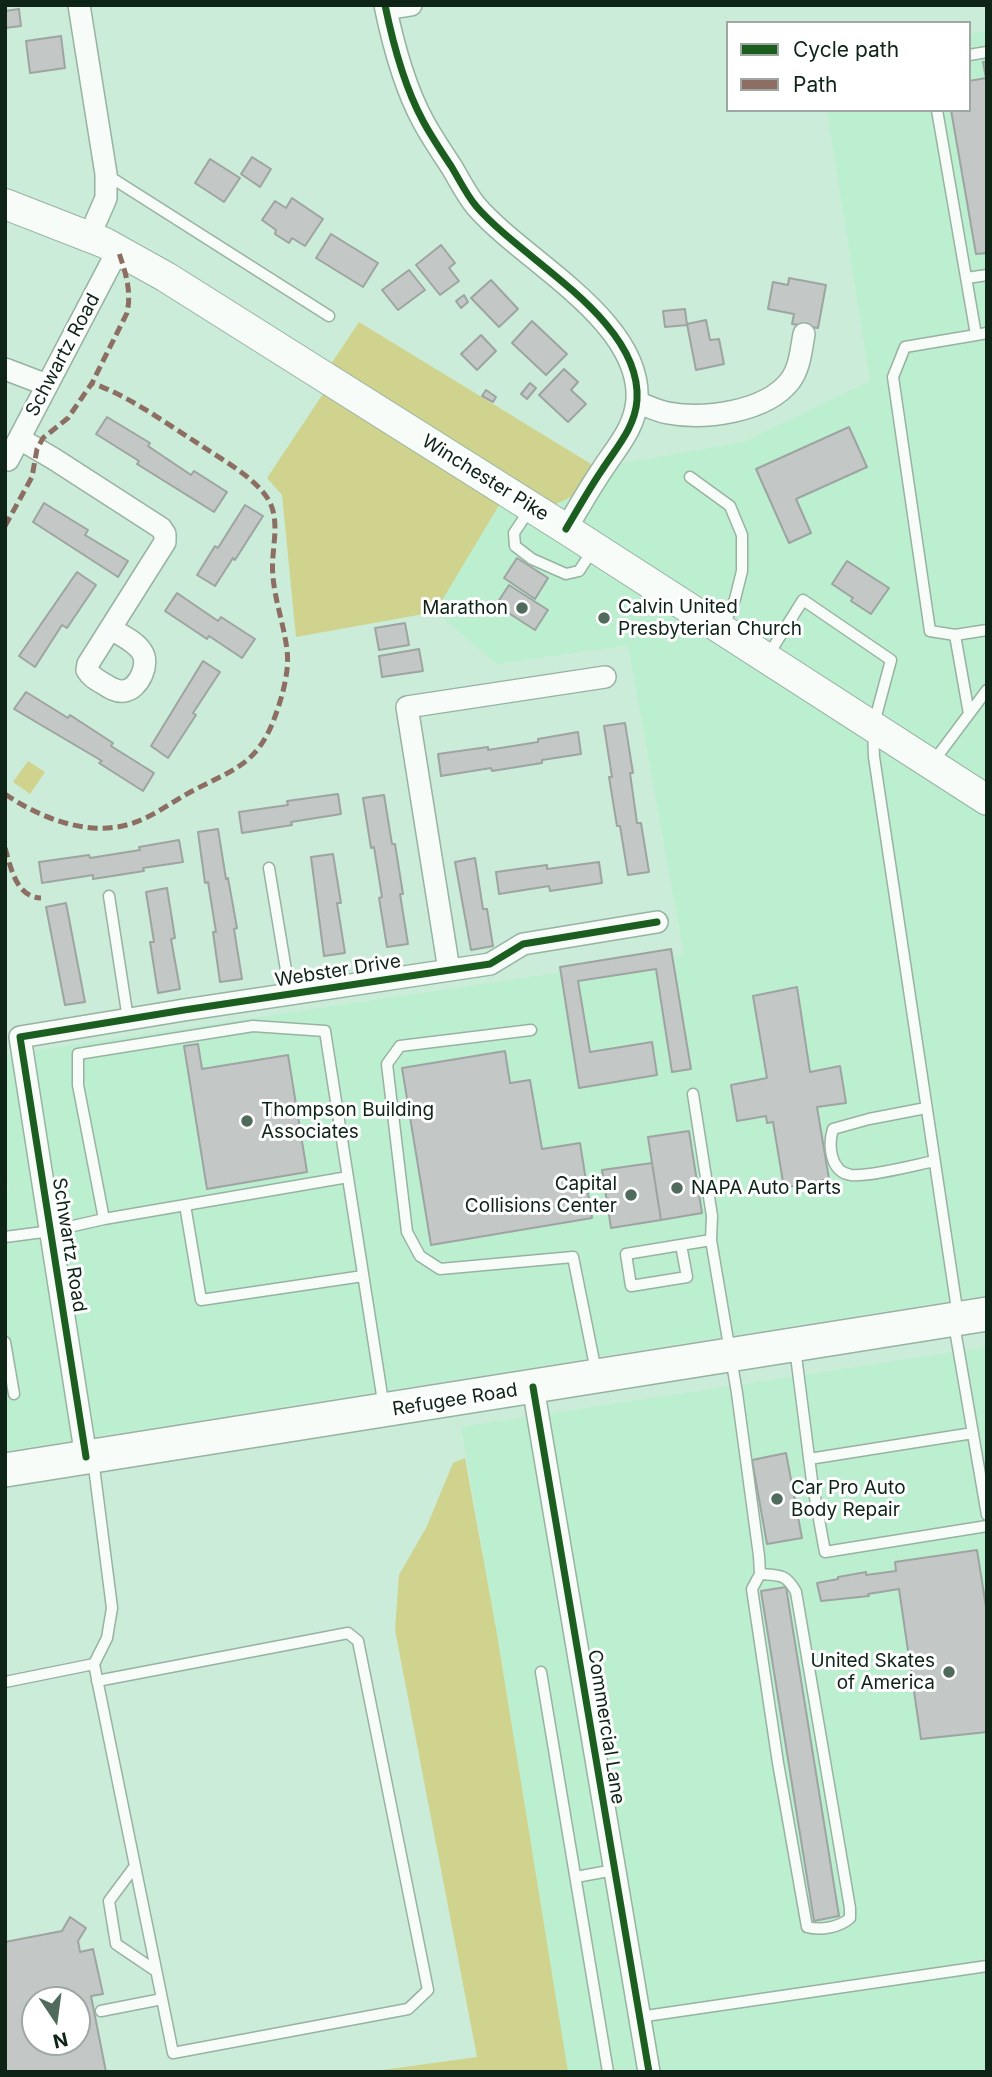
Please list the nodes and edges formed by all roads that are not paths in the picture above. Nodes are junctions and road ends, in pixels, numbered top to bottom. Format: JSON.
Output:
{"nodes":[{"id":1,"x":79,"y":5,"type":"edge"},
{"id":2,"x":411,"y":5,"type":"edge"},
{"id":3,"x":385,"y":7,"type":"edge"},
{"id":4,"x":937,"y":112,"type":"edge"},
{"id":5,"x":106,"y":174,"type":"junction"},
{"id":6,"x":5,"y":204,"type":"edge"},
{"id":7,"x":89,"y":237,"type":"junction"},
{"id":8,"x":118,"y":250,"type":"junction"},
{"id":9,"x":987,"y":275,"type":"edge"},
{"id":10,"x":967,"y":278,"type":"junction"},
{"id":11,"x":329,"y":316,"type":"dead end"},
{"id":12,"x":804,"y":334,"type":"dead end"},
{"id":13,"x":981,"y":334,"type":"edge"},
{"id":14,"x":5,"y":369,"type":"edge"},
{"id":15,"x":47,"y":385,"type":"junction"},
{"id":16,"x":637,"y":402,"type":"junction"},
{"id":17,"x":20,"y":439,"type":"junction"},
{"id":18,"x":8,"y":460,"type":"dead end"},
{"id":19,"x":690,"y":477,"type":"dead end"},
{"id":20,"x":531,"y":508,"type":"junction"},
{"id":21,"x":566,"y":529,"type":"junction"},
{"id":22,"x":594,"y":548,"type":"junction"},
{"id":23,"x":111,"y":629,"type":"dead end"},
{"id":24,"x":722,"y":630,"type":"junction"},
{"id":25,"x":987,"y":630,"type":"edge"},
{"id":26,"x":954,"y":635,"type":"junction"},
{"id":27,"x":766,"y":659,"type":"junction"},
{"id":28,"x":605,"y":677,"type":"dead end"},
{"id":29,"x":987,"y":690,"type":"edge"},
{"id":30,"x":969,"y":714,"type":"junction"},
{"id":31,"x":873,"y":727,"type":"junction"},
{"id":32,"x":932,"y":765,"type":"junction"},
{"id":33,"x":987,"y":800,"type":"edge"},
{"id":34,"x":270,"y":868,"type":"dead end"},
{"id":35,"x":109,"y":896,"type":"dead end"},
{"id":36,"x":657,"y":922,"type":"dead end"},
{"id":37,"x":449,"y":970,"type":"junction"},
{"id":38,"x":290,"y":994,"type":"junction"},
{"id":39,"x":128,"y":1019,"type":"junction"},
{"id":40,"x":531,"y":1030,"type":"dead end"},
{"id":41,"x":20,"y":1037,"type":"joint"},
{"id":42,"x":693,"y":1094,"type":"dead end"},
{"id":43,"x":926,"y":1108,"type":"junction"},
{"id":44,"x":934,"y":1161,"type":"junction"},
{"id":45,"x":348,"y":1177,"type":"junction"},
{"id":46,"x":185,"y":1205,"type":"junction"},
{"id":47,"x":104,"y":1219,"type":"junction"},
{"id":48,"x":51,"y":1231,"type":"junction"},
{"id":49,"x":5,"y":1237,"type":"edge"},
{"id":50,"x":711,"y":1240,"type":"junction"},
{"id":51,"x":681,"y":1245,"type":"junction"},
{"id":52,"x":363,"y":1276,"type":"junction"},
{"id":53,"x":966,"y":1317,"type":"edge"},
{"id":54,"x":5,"y":1342,"type":"edge"},
{"id":55,"x":794,"y":1345,"type":"junction"},
{"id":56,"x":730,"y":1356,"type":"junction"},
{"id":57,"x":597,"y":1377,"type":"junction"},
{"id":58,"x":533,"y":1387,"type":"junction"},
{"id":59,"x":15,"y":1394,"type":"dead end"},
{"id":60,"x":384,"y":1410,"type":"junction"},
{"id":61,"x":973,"y":1433,"type":"junction"},
{"id":62,"x":90,"y":1457,"type":"junction"},
{"id":63,"x":809,"y":1459,"type":"junction"},
{"id":64,"x":5,"y":1470,"type":"edge"},
{"id":65,"x":987,"y":1515,"type":"edge"},
{"id":66,"x":987,"y":1526,"type":"edge"},
{"id":67,"x":760,"y":1574,"type":"junction"},
{"id":68,"x":94,"y":1664,"type":"junction"},
{"id":69,"x":541,"y":1672,"type":"dead end"},
{"id":70,"x":97,"y":1681,"type":"junction"},
{"id":71,"x":5,"y":1682,"type":"edge"},
{"id":72,"x":135,"y":1866,"type":"junction"},
{"id":73,"x":614,"y":1870,"type":"junction"},
{"id":74,"x":576,"y":1877,"type":"junction"},
{"id":75,"x":987,"y":1966,"type":"edge"},
{"id":76,"x":156,"y":1971,"type":"junction"},
{"id":77,"x":162,"y":1999,"type":"junction"},
{"id":78,"x":101,"y":2011,"type":"dead end"},
{"id":79,"x":639,"y":2017,"type":"junction"},
{"id":80,"x":608,"y":2072,"type":"edge"},
{"id":81,"x":649,"y":2072,"type":"edge"}],
"edges":[{"from":1,"to":5,"type":"street"},
{"from":2,"to":3,"type":"street"},
{"from":3,"to":16,"type":"street"},
{"from":4,"to":10,"type":"lane"},
{"from":5,"to":7,"type":"street"},
{"from":5,"to":11,"type":"lane"},
{"from":6,"to":7,"type":"main road","name":"Winchester Pike"},
{"from":7,"to":8,"type":"main road","name":"Winchester Pike"},
{"from":8,"to":15,"type":"street","name":"Schwartz Road"},
{"from":8,"to":20,"type":"main road","name":"Winchester Pike"},
{"from":9,"to":10,"type":"lane"},
{"from":10,"to":13,"type":"lane"},
{"from":12,"to":16,"type":"street"},
{"from":13,"to":26,"type":"lane"},
{"from":14,"to":15,"type":"street"},
{"from":15,"to":17,"type":"street","name":"Schwartz Road"},
{"from":16,"to":21,"type":"street"},
{"from":17,"to":18,"type":"street","name":"Schwartz Road"},
{"from":17,"to":23,"type":"street"},
{"from":19,"to":24,"type":"lane"},
{"from":20,"to":21,"type":"main road","name":"Winchester Pike"},
{"from":20,"to":22,"type":"lane"},
{"from":21,"to":22,"type":"main road","name":"Winchester Pike"},
{"from":22,"to":24,"type":"main road","name":"Winchester Pike"},
{"from":24,"to":27,"type":"main road","name":"Winchester Pike"},
{"from":25,"to":26,"type":"lane"},
{"from":26,"to":30,"type":"lane"},
{"from":27,"to":31,"type":"main road","name":"Winchester Pike"},
{"from":27,"to":31,"type":"lane"},
{"from":28,"to":37,"type":"street"},
{"from":29,"to":30,"type":"lane"},
{"from":30,"to":32,"type":"lane"},
{"from":31,"to":32,"type":"main road","name":"Winchester Pike"},
{"from":31,"to":43,"type":"lane"},
{"from":32,"to":33,"type":"main road","name":"Winchester Pike"},
{"from":34,"to":38,"type":"lane"},
{"from":35,"to":39,"type":"lane"},
{"from":36,"to":37,"type":"street","name":"Webster Drive"},
{"from":37,"to":38,"type":"street","name":"Webster Drive"},
{"from":38,"to":39,"type":"street","name":"Webster Drive"},
{"from":39,"to":41,"type":"street","name":"Webster Drive"},
{"from":40,"to":57,"type":"lane"},
{"from":41,"to":48,"type":"street","name":"Schwartz Road"},
{"from":42,"to":50,"type":"lane"},
{"from":43,"to":44,"type":"lane"},
{"from":43,"to":44,"type":"lane"},
{"from":44,"to":53,"type":"lane"},
{"from":45,"to":46,"type":"lane"},
{"from":45,"to":47,"type":"lane"},
{"from":45,"to":52,"type":"lane"},
{"from":46,"to":47,"type":"lane"},
{"from":46,"to":52,"type":"lane"},
{"from":47,"to":48,"type":"lane"},
{"from":48,"to":49,"type":"lane"},
{"from":48,"to":62,"type":"street","name":"Schwartz Road"},
{"from":50,"to":51,"type":"lane"},
{"from":50,"to":56,"type":"lane"},
{"from":51,"to":51,"type":"lane"},
{"from":52,"to":60,"type":"lane"},
{"from":53,"to":55,"type":"main road","name":"Refugee Road"},
{"from":53,"to":61,"type":"lane"},
{"from":54,"to":59,"type":"lane"},
{"from":55,"to":56,"type":"main road","name":"Refugee Road"},
{"from":55,"to":63,"type":"lane"},
{"from":56,"to":57,"type":"main road","name":"Refugee Road"},
{"from":56,"to":67,"type":"lane"},
{"from":57,"to":58,"type":"main road","name":"Refugee Road"},
{"from":58,"to":60,"type":"main road","name":"Refugee Road"},
{"from":58,"to":73,"type":"street","name":"Commercial Lane"},
{"from":60,"to":62,"type":"main road","name":"Refugee Road"},
{"from":61,"to":63,"type":"lane"},
{"from":61,"to":65,"type":"lane"},
{"from":62,"to":64,"type":"main road","name":"Refugee Road"},
{"from":62,"to":68,"type":"lane"},
{"from":63,"to":66,"type":"lane"},
{"from":67,"to":67,"type":"lane"},
{"from":68,"to":70,"type":"lane"},
{"from":68,"to":71,"type":"lane"},
{"from":69,"to":74,"type":"lane"},
{"from":70,"to":72,"type":"lane"},
{"from":70,"to":77,"type":"lane"},
{"from":72,"to":76,"type":"lane"},
{"from":72,"to":76,"type":"lane"},
{"from":73,"to":74,"type":"lane"},
{"from":73,"to":79,"type":"street","name":"Commercial Lane"},
{"from":74,"to":80,"type":"lane"},
{"from":75,"to":79,"type":"lane"},
{"from":76,"to":77,"type":"lane"},
{"from":77,"to":78,"type":"lane"},
{"from":79,"to":81,"type":"street","name":"Commercial Lane"}]}
